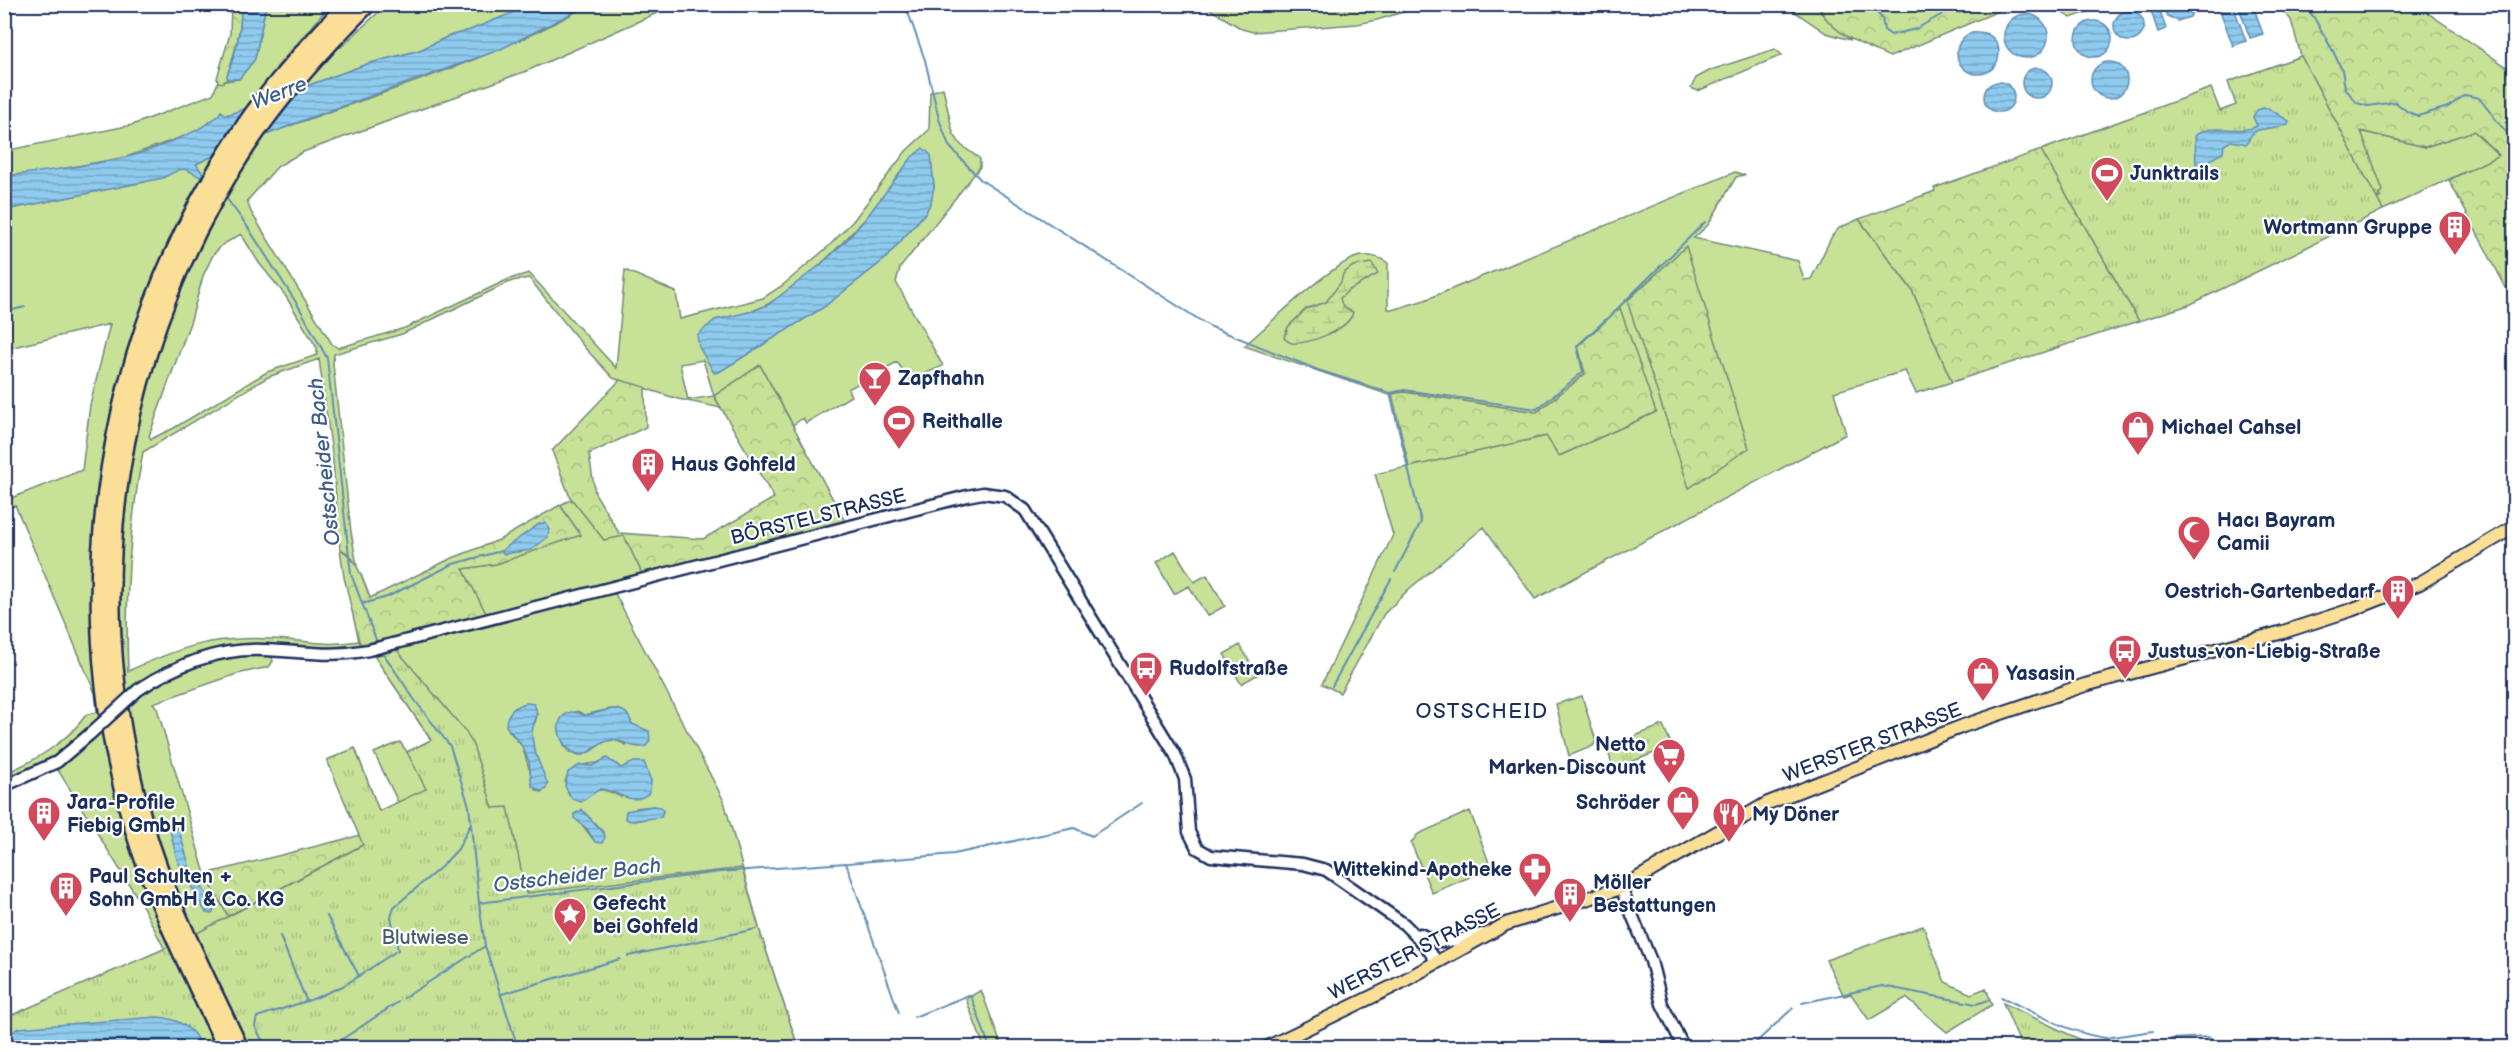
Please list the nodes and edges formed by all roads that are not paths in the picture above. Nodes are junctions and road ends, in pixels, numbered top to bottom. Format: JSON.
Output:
{"nodes":[{"id":1,"x":337,"y":4,"type":"edge"},
{"id":2,"x":347,"y":4,"type":"edge"},
{"id":3,"x":369,"y":4,"type":"edge"},
{"id":4,"x":305,"y":48,"type":"junction"},
{"id":5,"x":2514,"y":527,"type":"edge"},
{"id":6,"x":4,"y":786,"type":"edge"},
{"id":7,"x":1621,"y":888,"type":"junction"},
{"id":8,"x":1404,"y":924,"type":"junction"},
{"id":9,"x":1491,"y":931,"type":"junction"},
{"id":10,"x":1437,"y":962,"type":"junction"},
{"id":11,"x":226,"y":1047,"type":"edge"},
{"id":12,"x":240,"y":1047,"type":"edge"},
{"id":13,"x":1266,"y":1047,"type":"edge"},
{"id":14,"x":1684,"y":1047,"type":"edge"}],
"edges":[{"from":1,"to":4,"type":"highway"},
{"from":2,"to":4,"type":"highway"},
{"from":3,"to":12,"type":"highway"},
{"from":4,"to":11,"type":"highway"},
{"from":5,"to":7,"type":"main road","name":"WERSTER STRASSE"},
{"from":6,"to":8,"type":"street","name":"BÖRSTELSTRASSE","bridge":true},
{"from":7,"to":9,"type":"main road","name":"WERSTER STRASSE"},
{"from":7,"to":14,"type":"street"},
{"from":8,"to":9,"type":"street"},
{"from":8,"to":10,"type":"street","name":"BÖRSTELSTRASSE"},
{"from":9,"to":10,"type":"main road","name":"WERSTER STRASSE"},
{"from":10,"to":13,"type":"main road","name":"WERSTER STRASSE"}]}
